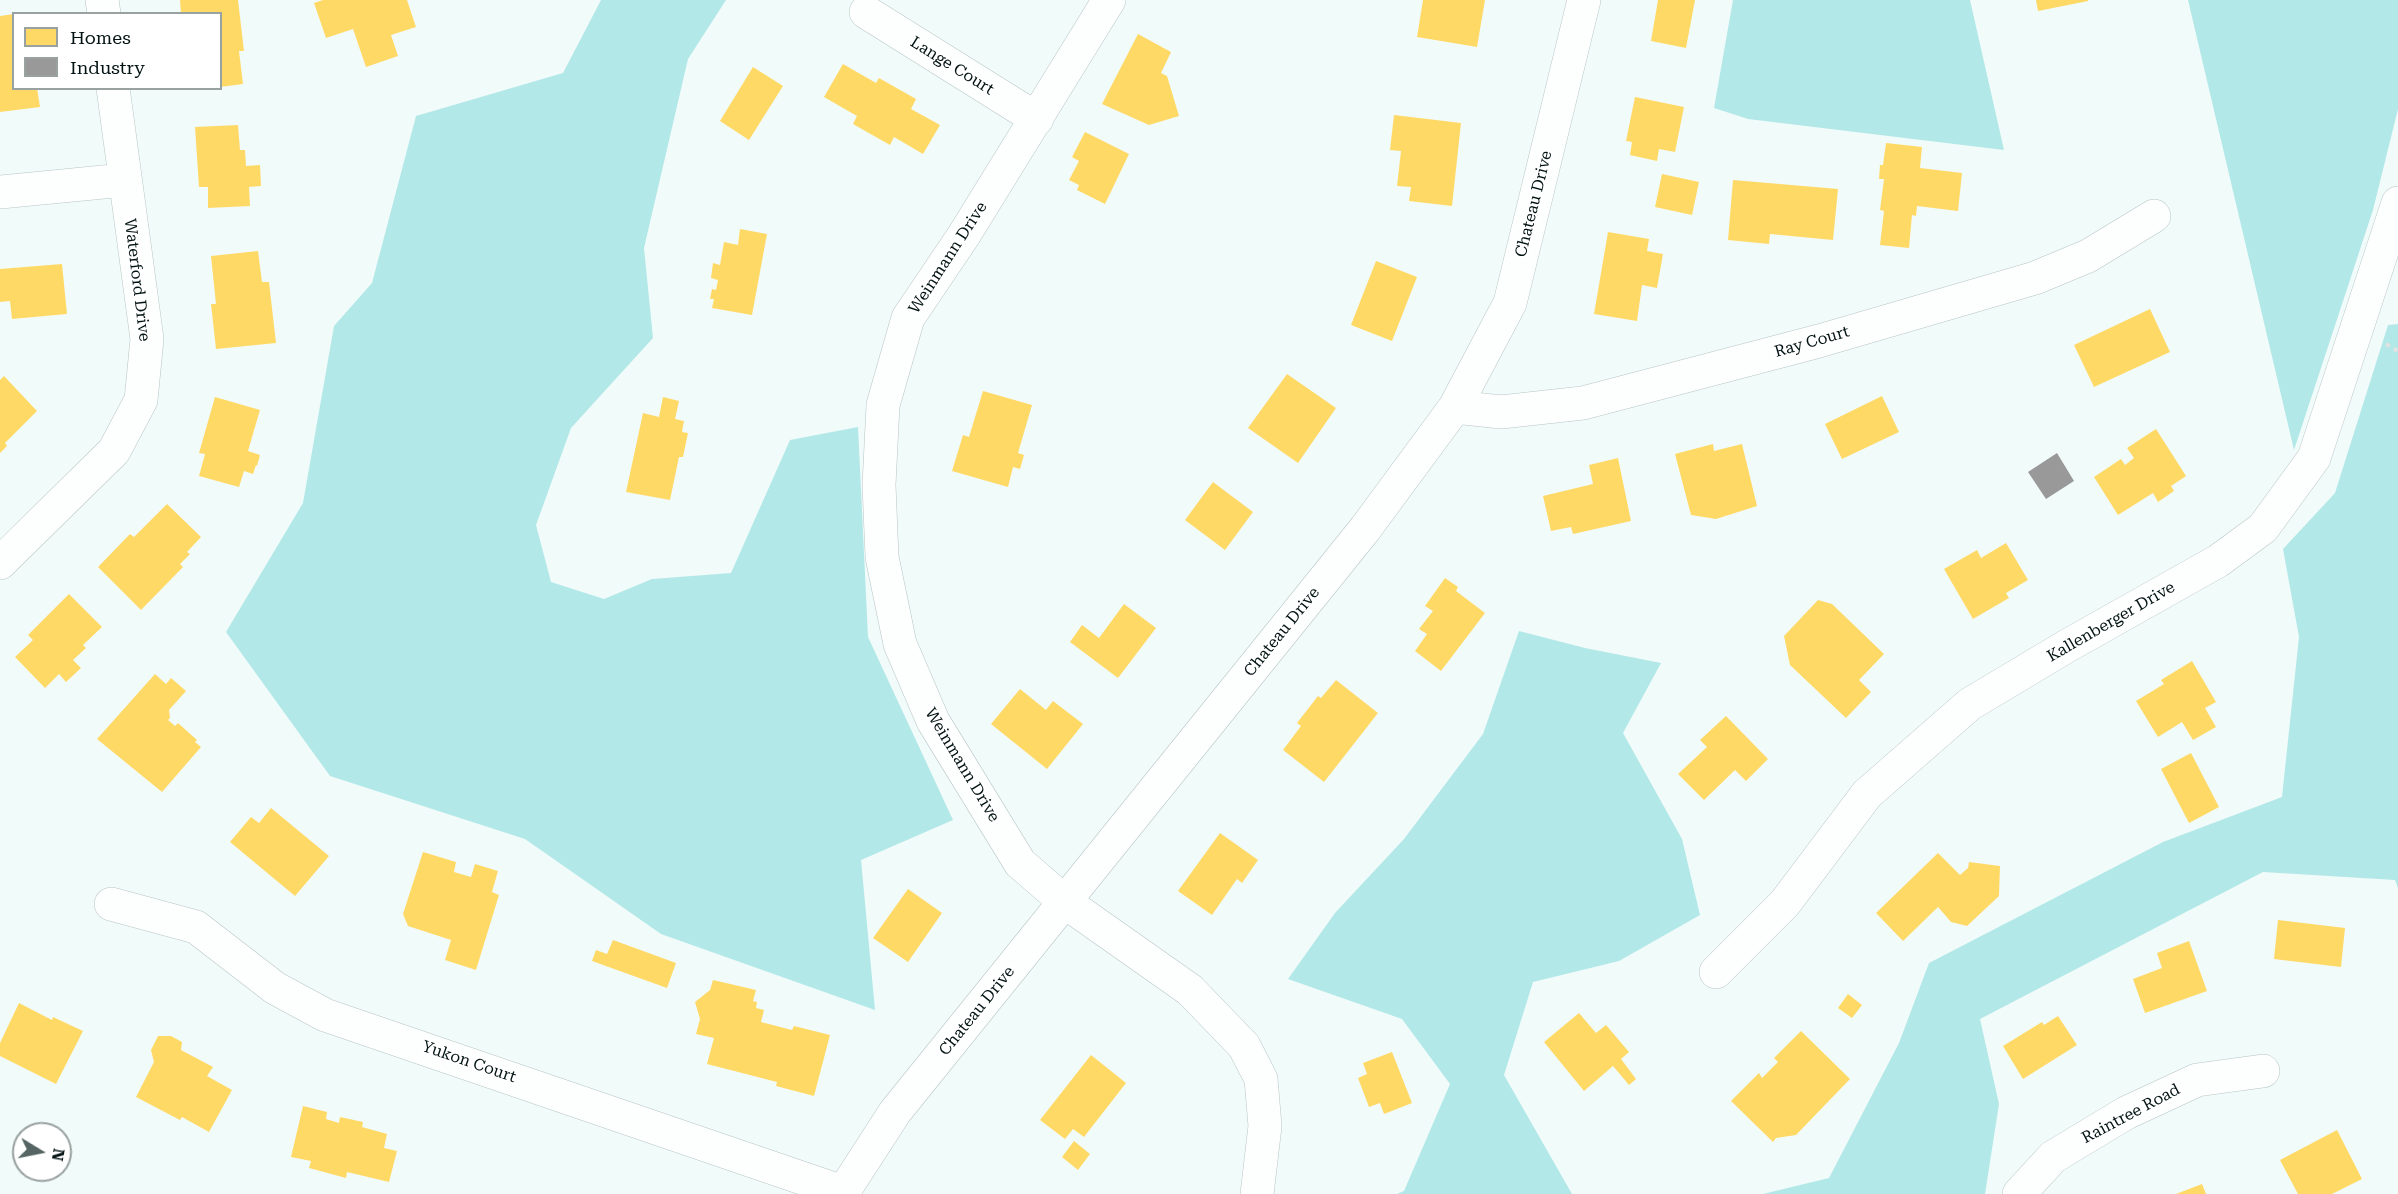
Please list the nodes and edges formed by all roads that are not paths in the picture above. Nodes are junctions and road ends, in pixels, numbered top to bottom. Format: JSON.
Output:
{"nodes":[{"id":1,"x":1109,"y":0,"type":"edge"},
{"id":2,"x":1584,"y":0,"type":"edge"},
{"id":3,"x":866,"y":12,"type":"dead end"},
{"id":4,"x":113,"y":90,"type":"edge"},
{"id":5,"x":1037,"y":119,"type":"junction"},
{"id":6,"x":124,"y":180,"type":"junction"},
{"id":7,"x":0,"y":192,"type":"edge"},
{"id":8,"x":2398,"y":203,"type":"edge"},
{"id":9,"x":2154,"y":216,"type":"dead end"},
{"id":10,"x":1455,"y":407,"type":"junction"},
{"id":11,"x":0,"y":563,"type":"edge"},
{"id":12,"x":1065,"y":902,"type":"junction"},
{"id":13,"x":111,"y":904,"type":"dead end"},
{"id":14,"x":1716,"y":972,"type":"dead end"},
{"id":15,"x":2263,"y":1071,"type":"dead end"},
{"id":16,"x":842,"y":1193,"type":"edge"},
{"id":17,"x":1257,"y":1194,"type":"edge"},
{"id":18,"x":2019,"y":1194,"type":"edge"}],
"edges":[{"from":1,"to":5,"type":"street","name":"Weinmann Drive"},
{"from":2,"to":10,"type":"street","name":"Chateau Drive"},
{"from":3,"to":5,"type":"street","name":"Lange Court"},
{"from":4,"to":6,"type":"street","name":"Waterford Drive"},
{"from":5,"to":12,"type":"street","name":"Weinmann Drive"},
{"from":6,"to":7,"type":"street"},
{"from":6,"to":11,"type":"street","name":"Waterford Drive"},
{"from":8,"to":14,"type":"street","name":"Kallenberger Drive"},
{"from":9,"to":10,"type":"street","name":"Ray Court"},
{"from":10,"to":12,"type":"street","name":"Chateau Drive"},
{"from":12,"to":16,"type":"street","name":"Chateau Drive"},
{"from":12,"to":17,"type":"street","name":"Weinmann Drive"},
{"from":13,"to":16,"type":"street","name":"Yukon Court"},
{"from":15,"to":18,"type":"street","name":"Raintree Road"}]}
